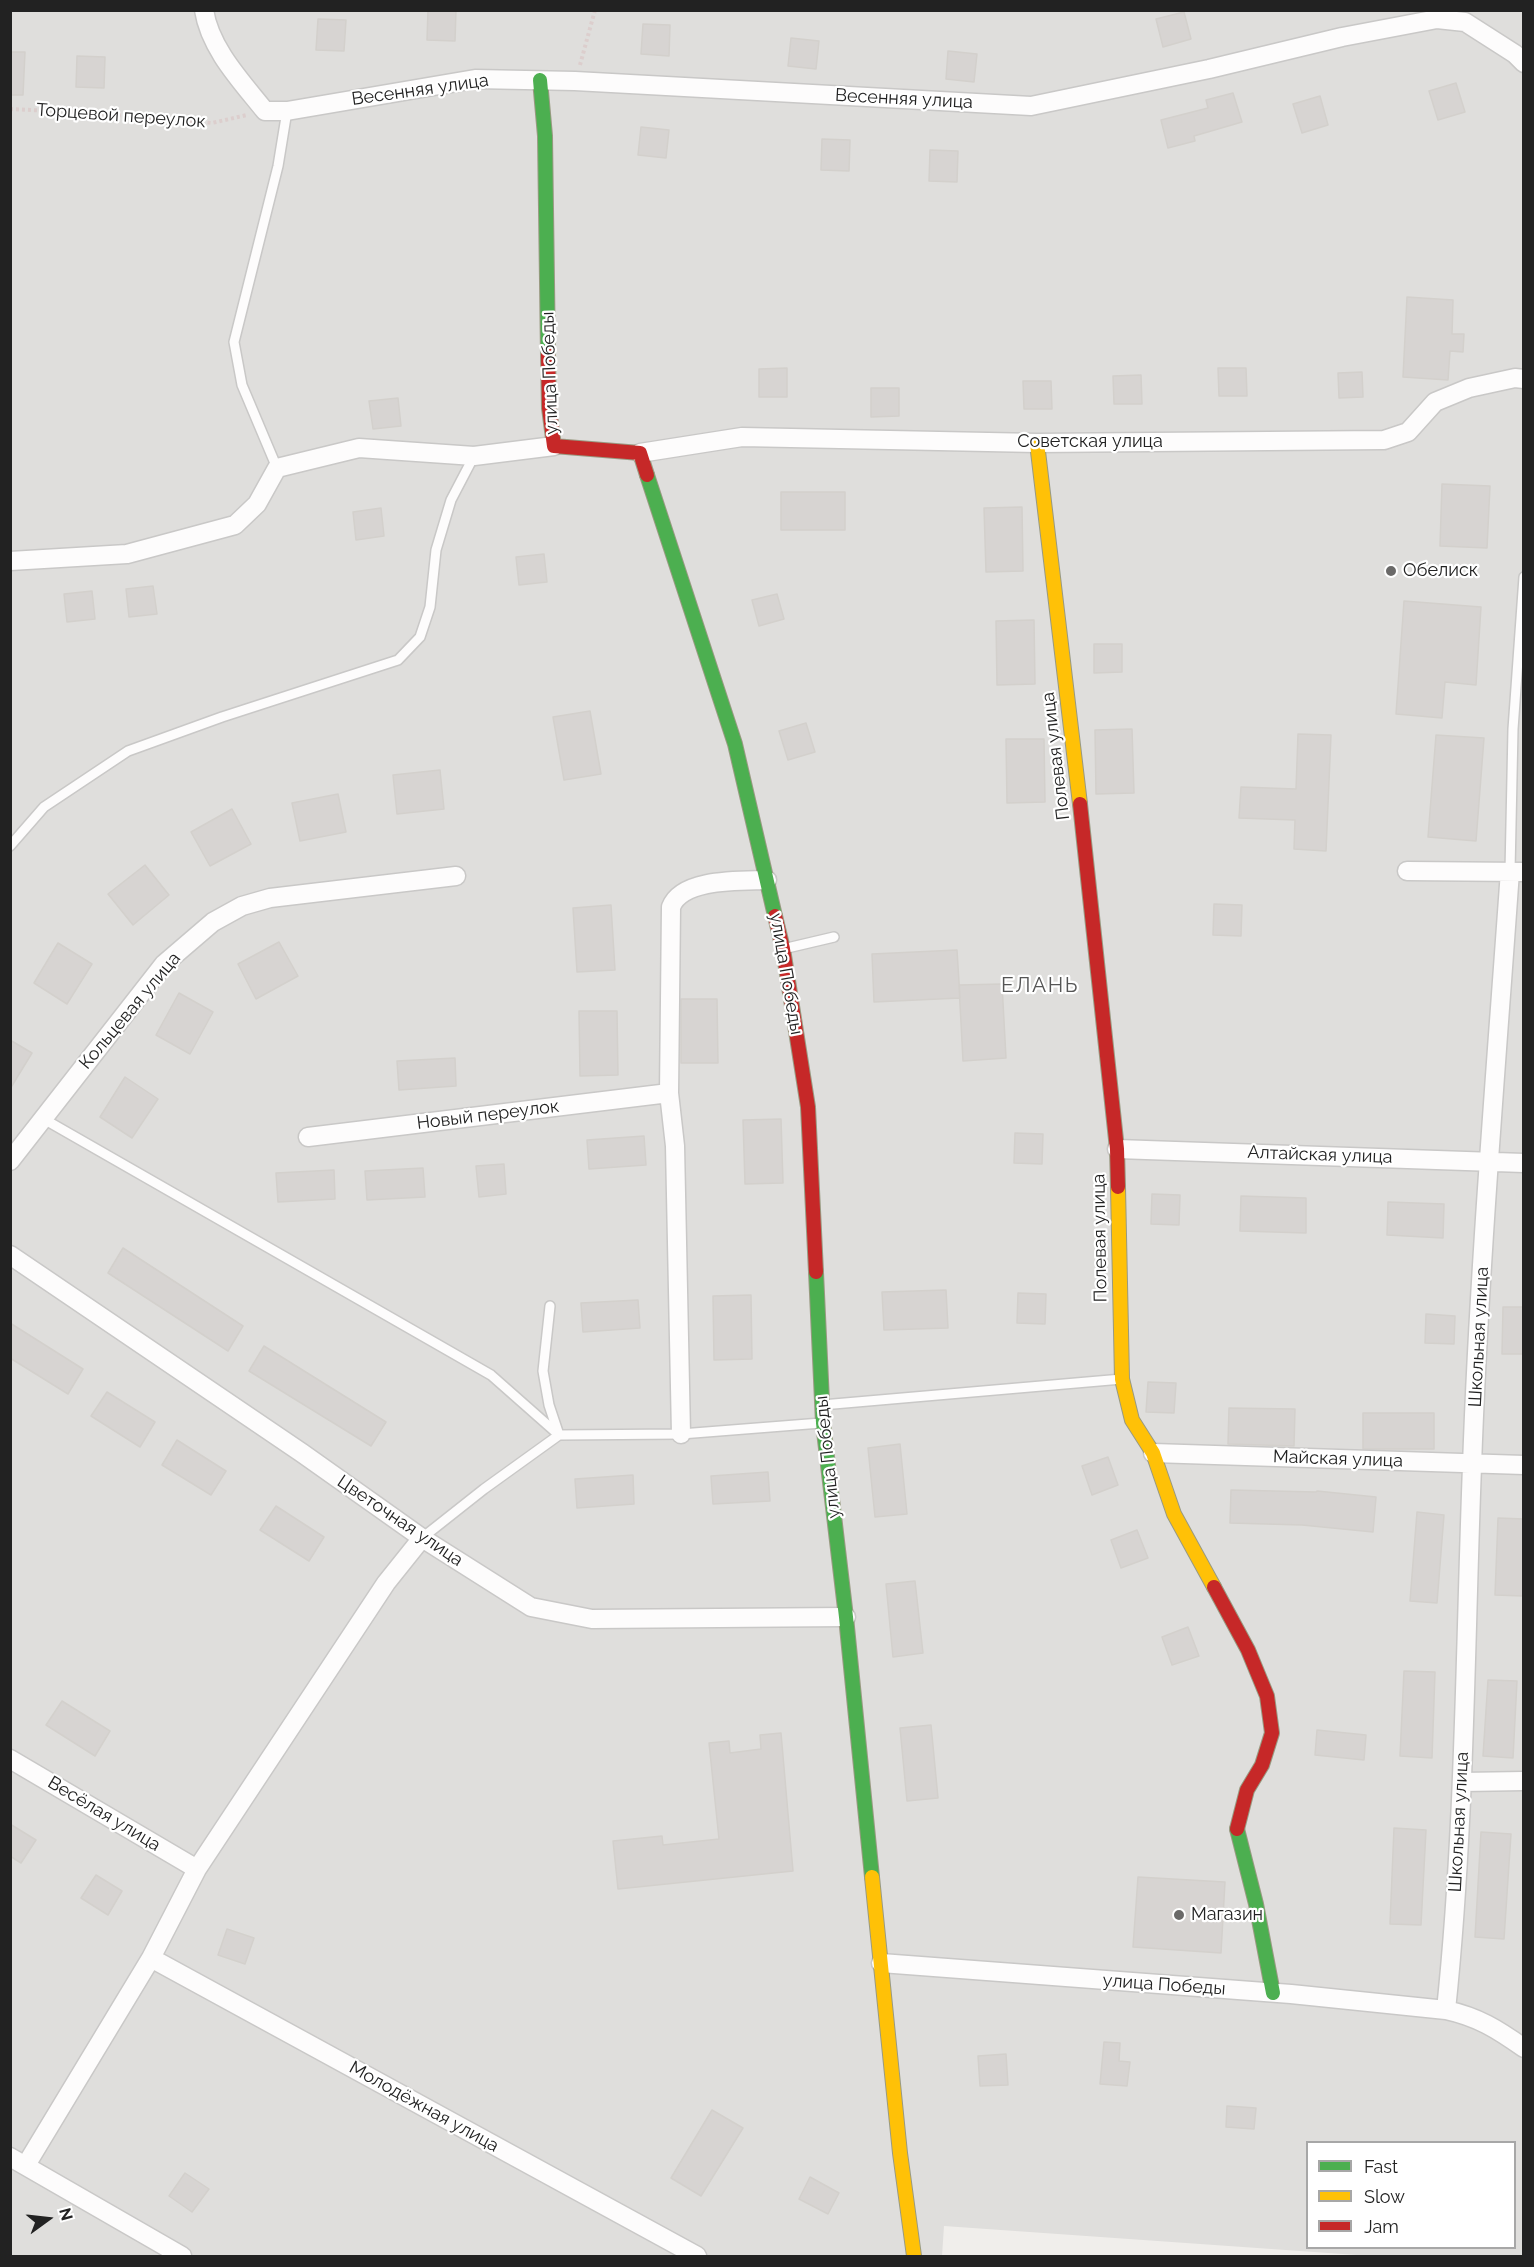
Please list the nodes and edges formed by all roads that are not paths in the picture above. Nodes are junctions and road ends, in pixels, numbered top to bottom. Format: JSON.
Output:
{"nodes":[{"id":1,"x":204,"y":10,"type":"edge"},
{"id":2,"x":1524,"y":63,"type":"edge"},
{"id":3,"x":540,"y":80,"type":"junction"},
{"id":4,"x":287,"y":111,"type":"junction"},
{"id":5,"x":1524,"y":379,"type":"edge"},
{"id":6,"x":1037,"y":443,"type":"junction"},
{"id":7,"x":554,"y":446,"type":"junction"},
{"id":8,"x":640,"y":453,"type":"junction"},
{"id":9,"x":474,"y":456,"type":"junction"},
{"id":10,"x":277,"y":468,"type":"junction"},
{"id":11,"x":10,"y":561,"type":"edge"},
{"id":12,"x":1524,"y":577,"type":"edge"},
{"id":13,"x":10,"y":846,"type":"edge"},
{"id":14,"x":1407,"y":871,"type":"dead end"},
{"id":15,"x":1517,"y":872,"type":"edge"},
{"id":16,"x":456,"y":876,"type":"dead end"},
{"id":17,"x":767,"y":880,"type":"junction"},
{"id":18,"x":834,"y":937,"type":"dead end"},
{"id":19,"x":783,"y":949,"type":"junction"},
{"id":20,"x":669,"y":1093,"type":"junction"},
{"id":21,"x":42,"y":1118,"type":"junction"},
{"id":22,"x":308,"y":1137,"type":"dead end"},
{"id":23,"x":1116,"y":1149,"type":"junction"},
{"id":24,"x":10,"y":1161,"type":"edge"},
{"id":25,"x":1489,"y":1161,"type":"junction"},
{"id":26,"x":1524,"y":1163,"type":"edge"},
{"id":27,"x":10,"y":1255,"type":"edge"},
{"id":28,"x":550,"y":1306,"type":"dead end"},
{"id":29,"x":1122,"y":1379,"type":"junction"},
{"id":30,"x":822,"y":1405,"type":"junction"},
{"id":31,"x":823,"y":1423,"type":"junction"},
{"id":32,"x":681,"y":1434,"type":"junction"},
{"id":33,"x":559,"y":1435,"type":"junction"},
{"id":34,"x":1153,"y":1453,"type":"junction"},
{"id":35,"x":1472,"y":1464,"type":"junction"},
{"id":36,"x":1524,"y":1465,"type":"edge"},
{"id":37,"x":422,"y":1538,"type":"junction"},
{"id":38,"x":846,"y":1617,"type":"junction"},
{"id":39,"x":10,"y":1759,"type":"edge"},
{"id":40,"x":1524,"y":1781,"type":"edge"},
{"id":41,"x":1463,"y":1782,"type":"junction"},
{"id":42,"x":197,"y":1869,"type":"junction"},
{"id":43,"x":151,"y":1958,"type":"junction"},
{"id":44,"x":880,"y":1963,"type":"junction"},
{"id":45,"x":1273,"y":1993,"type":"junction"},
{"id":46,"x":1446,"y":2010,"type":"junction"},
{"id":47,"x":1524,"y":2048,"type":"edge"},
{"id":48,"x":18,"y":2161,"type":"edge"},
{"id":49,"x":182,"y":2256,"type":"edge"},
{"id":50,"x":697,"y":2256,"type":"edge"},
{"id":51,"x":914,"y":2256,"type":"edge"}],
"edges":[{"from":1,"to":4,"type":"street","name":"Весенняя улица"},
{"from":2,"to":3,"type":"street","name":"Весенняя улица"},
{"from":3,"to":4,"type":"street","name":"Весенняя улица"},
{"from":3,"to":7,"type":"street","name":"улица Победы"},
{"from":4,"to":10,"type":"lane"},
{"from":5,"to":6,"type":"street","name":"Советская улица"},
{"from":6,"to":8,"type":"street","name":"Советская улица"},
{"from":6,"to":23,"type":"street","name":"Полевая улица"},
{"from":7,"to":8,"type":"street","name":"улица Победы"},
{"from":7,"to":9,"type":"street"},
{"from":8,"to":17,"type":"street","name":"улица Победы"},
{"from":9,"to":10,"type":"street"},
{"from":9,"to":13,"type":"lane"},
{"from":10,"to":11,"type":"street"},
{"from":12,"to":15,"type":"lane","name":"Школьная улица"},
{"from":14,"to":15,"type":"street"},
{"from":15,"to":25,"type":"street","name":"Школьная улица"},
{"from":16,"to":21,"type":"street","name":"Кольцевая улица"},
{"from":17,"to":19,"type":"street","name":"улица Победы"},
{"from":17,"to":20,"type":"street"},
{"from":18,"to":19,"type":"lane"},
{"from":19,"to":30,"type":"street","name":"улица Победы"},
{"from":20,"to":22,"type":"street","name":"Новый переулок"},
{"from":20,"to":32,"type":"street"},
{"from":21,"to":24,"type":"street","name":"Кольцевая улица"},
{"from":21,"to":33,"type":"lane"},
{"from":23,"to":25,"type":"street","name":"Алтайская улица"},
{"from":23,"to":29,"type":"street","name":"Полевая улица"},
{"from":25,"to":26,"type":"street","name":"Алтайская улица"},
{"from":25,"to":35,"type":"street","name":"Школьная улица"},
{"from":27,"to":37,"type":"street","name":"Цветочная улица"},
{"from":28,"to":33,"type":"lane"},
{"from":29,"to":30,"type":"lane"},
{"from":29,"to":34,"type":"street","name":"Полевая улица"},
{"from":30,"to":31,"type":"street","name":"улица Победы"},
{"from":31,"to":32,"type":"lane"},
{"from":31,"to":38,"type":"street","name":"улица Победы"},
{"from":32,"to":33,"type":"lane"},
{"from":33,"to":37,"type":"lane"},
{"from":34,"to":35,"type":"street","name":"Майская улица"},
{"from":34,"to":45,"type":"street","name":"Полевая улица"},
{"from":35,"to":36,"type":"street","name":"Майская улица"},
{"from":35,"to":41,"type":"street","name":"Школьная улица"},
{"from":37,"to":38,"type":"street","name":"Цветочная улица"},
{"from":37,"to":42,"type":"street"},
{"from":38,"to":44,"type":"street","name":"улица Победы"},
{"from":39,"to":42,"type":"street","name":"Весёлая улица"},
{"from":40,"to":41,"type":"street"},
{"from":41,"to":46,"type":"street","name":"Школьная улица"},
{"from":42,"to":43,"type":"street"},
{"from":43,"to":48,"type":"street"},
{"from":43,"to":50,"type":"street","name":"Молодёжная улица"},
{"from":44,"to":45,"type":"street","name":"улица Победы"},
{"from":44,"to":51,"type":"street","name":"улица Победы"},
{"from":45,"to":46,"type":"street","name":"улица Победы"},
{"from":46,"to":47,"type":"street"},
{"from":48,"to":49,"type":"street"}]}
